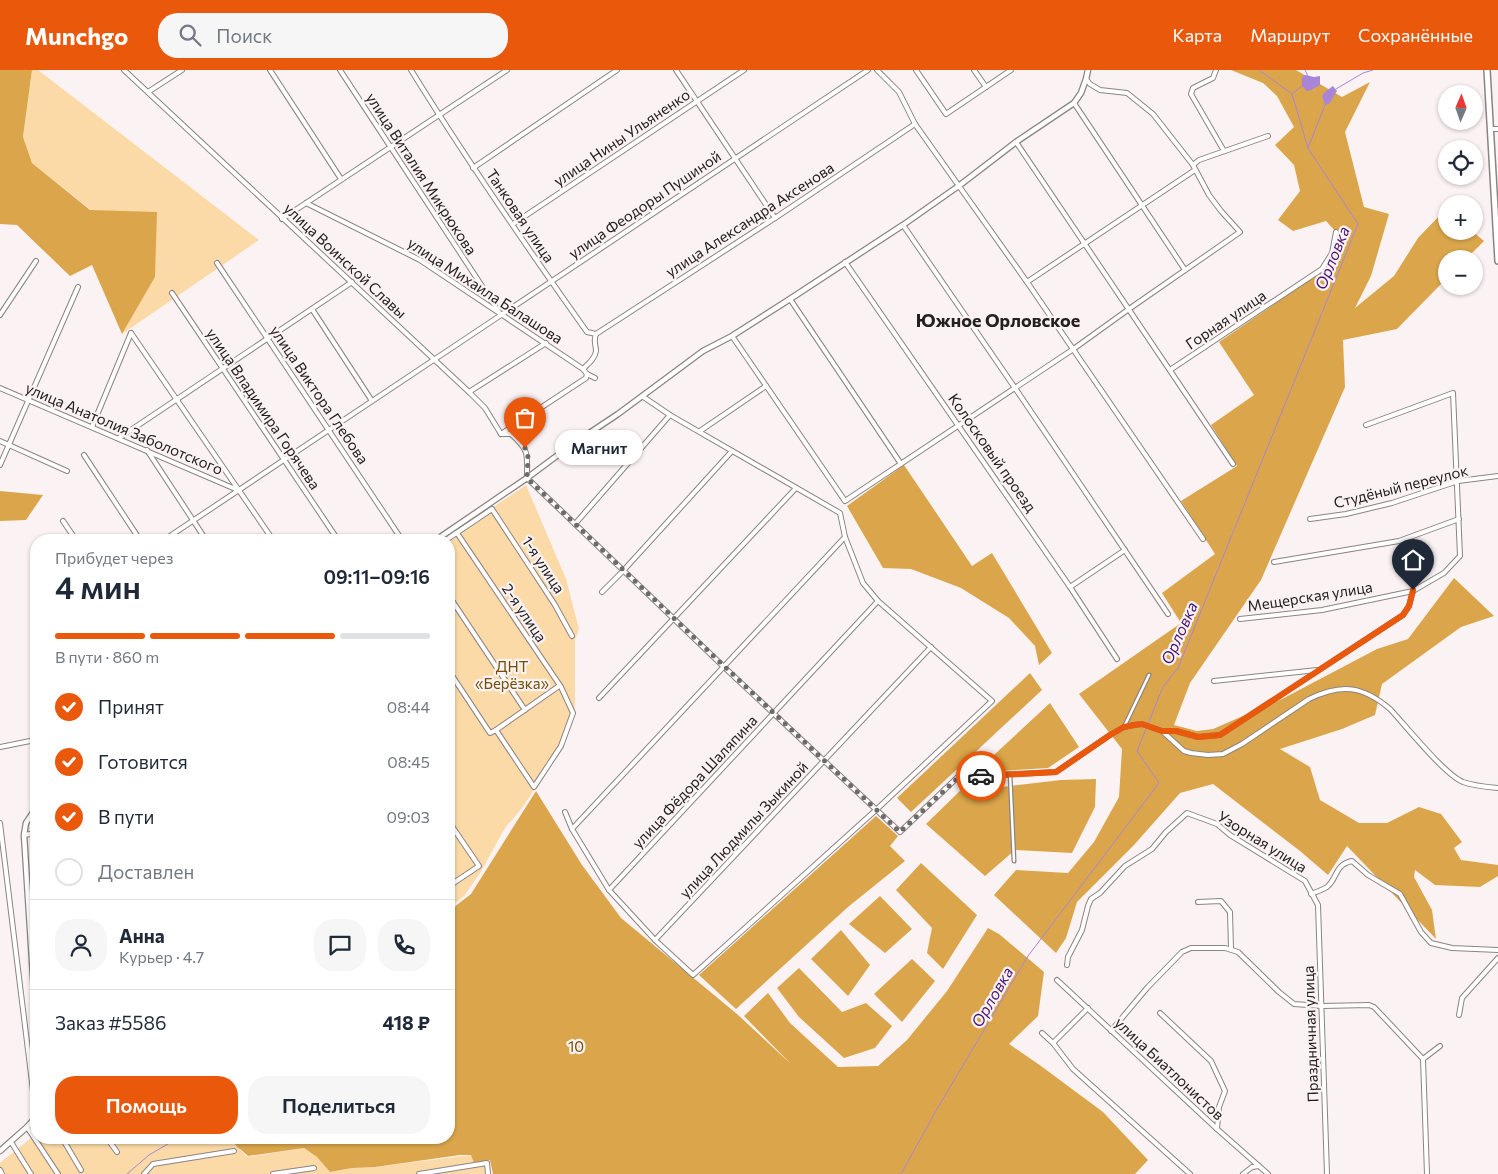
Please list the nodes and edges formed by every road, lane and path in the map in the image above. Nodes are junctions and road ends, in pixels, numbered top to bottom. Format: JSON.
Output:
{"nodes":[{"id":1,"x":124,"y":70,"type":"edge"},
{"id":2,"x":182,"y":70,"type":"edge"},
{"id":3,"x":270,"y":70,"type":"edge"},
{"id":4,"x":340,"y":70,"type":"edge"},
{"id":5,"x":411,"y":70,"type":"edge"},
{"id":6,"x":507,"y":70,"type":"edge"},
{"id":7,"x":617,"y":70,"type":"edge"},
{"id":8,"x":676,"y":70,"type":"edge"},
{"id":9,"x":744,"y":70,"type":"edge"},
{"id":10,"x":868,"y":70,"type":"edge"},
{"id":11,"x":877,"y":70,"type":"edge"},
{"id":12,"x":916,"y":70,"type":"edge"},
{"id":13,"x":974,"y":70,"type":"edge"},
{"id":14,"x":1011,"y":70,"type":"edge"},
{"id":15,"x":1088,"y":70,"type":"edge"},
{"id":16,"x":1216,"y":70,"type":"edge"},
{"id":17,"x":1488,"y":70,"type":"edge"},
{"id":18,"x":1086,"y":79,"type":"junction"},
{"id":19,"x":986,"y":87,"type":"junction"},
{"id":20,"x":148,"y":92,"type":"junction"},
{"id":21,"x":697,"y":101,"type":"junction"},
{"id":22,"x":1074,"y":103,"type":"junction"},
{"id":23,"x":439,"y":116,"type":"junction"},
{"id":24,"x":915,"y":124,"type":"junction"},
{"id":25,"x":1491,"y":129,"type":"junction"},
{"id":26,"x":1498,"y":129,"type":"edge"},
{"id":27,"x":1268,"y":136,"type":"dead end"},
{"id":28,"x":1016,"y":142,"type":"junction"},
{"id":29,"x":390,"y":148,"type":"junction"},
{"id":30,"x":1224,"y":151,"type":"junction"},
{"id":31,"x":736,"y":158,"type":"junction"},
{"id":32,"x":1193,"y":165,"type":"junction"},
{"id":33,"x":473,"y":168,"type":"junction"},
{"id":34,"x":1195,"y":170,"type":"junction"},
{"id":35,"x":1496,"y":176,"type":"edge"},
{"id":36,"x":341,"y":179,"type":"junction"},
{"id":37,"x":960,"y":185,"type":"junction"},
{"id":38,"x":306,"y":203,"type":"junction"},
{"id":39,"x":1142,"y":205,"type":"junction"},
{"id":40,"x":775,"y":218,"type":"junction"},
{"id":41,"x":282,"y":219,"type":"junction"},
{"id":42,"x":513,"y":224,"type":"junction"},
{"id":43,"x":902,"y":225,"type":"junction"},
{"id":44,"x":1336,"y":232,"type":"dead end"},
{"id":45,"x":1085,"y":243,"type":"junction"},
{"id":46,"x":36,"y":261,"type":"dead end"},
{"id":47,"x":1498,"y":261,"type":"edge"},
{"id":48,"x":845,"y":262,"type":"junction"},
{"id":49,"x":217,"y":264,"type":"dead end"},
{"id":50,"x":1185,"y":270,"type":"junction"},
{"id":51,"x":551,"y":281,"type":"junction"},
{"id":52,"x":352,"y":282,"type":"junction"},
{"id":53,"x":1027,"y":282,"type":"junction"},
{"id":54,"x":78,"y":287,"type":"dead end"},
{"id":55,"x":172,"y":293,"type":"dead end"},
{"id":56,"x":790,"y":299,"type":"junction"},
{"id":57,"x":312,"y":309,"type":"junction"},
{"id":58,"x":1129,"y":309,"type":"junction"},
{"id":59,"x":0,"y":315,"type":"edge"},
{"id":60,"x":501,"y":315,"type":"junction"},
{"id":61,"x":596,"y":334,"type":"junction"},
{"id":62,"x":732,"y":336,"type":"junction"},
{"id":63,"x":268,"y":338,"type":"junction"},
{"id":64,"x":546,"y":343,"type":"junction"},
{"id":65,"x":1072,"y":350,"type":"junction"},
{"id":66,"x":435,"y":359,"type":"junction"},
{"id":67,"x":223,"y":368,"type":"junction"},
{"id":68,"x":583,"y":369,"type":"junction"},
{"id":69,"x":1170,"y":370,"type":"junction"},
{"id":70,"x":587,"y":374,"type":"junction"},
{"id":71,"x":595,"y":378,"type":"dead end"},
{"id":72,"x":766,"y":386,"type":"junction"},
{"id":73,"x":0,"y":388,"type":"edge"},
{"id":74,"x":1016,"y":388,"type":"junction"},
{"id":75,"x":469,"y":392,"type":"junction"},
{"id":76,"x":642,"y":396,"type":"junction"},
{"id":77,"x":176,"y":400,"type":"junction"},
{"id":78,"x":29,"y":401,"type":"junction"},
{"id":79,"x":372,"y":401,"type":"junction"},
{"id":80,"x":670,"y":415,"type":"junction"},
{"id":81,"x":1366,"y":425,"type":"dead end"},
{"id":82,"x":959,"y":426,"type":"junction"},
{"id":83,"x":92,"y":427,"type":"junction"},
{"id":84,"x":330,"y":431,"type":"junction"},
{"id":85,"x":700,"y":431,"type":"junction"},
{"id":86,"x":501,"y":434,"type":"junction"},
{"id":87,"x":119,"y":438,"type":"junction"},
{"id":88,"x":0,"y":441,"type":"edge"},
{"id":89,"x":9,"y":445,"type":"junction"},
{"id":90,"x":147,"y":450,"type":"junction"},
{"id":91,"x":732,"y":451,"type":"junction"},
{"id":92,"x":84,"y":455,"type":"dead end"},
{"id":93,"x":284,"y":461,"type":"junction"},
{"id":94,"x":901,"y":464,"type":"junction"},
{"id":95,"x":1233,"y":464,"type":"dead end"},
{"id":96,"x":0,"y":465,"type":"edge"},
{"id":97,"x":67,"y":471,"type":"dead end"},
{"id":98,"x":1498,"y":476,"type":"edge"},
{"id":99,"x":527,"y":478,"type":"junction"},
{"id":100,"x":1457,"y":482,"type":"junction"},
{"id":101,"x":796,"y":488,"type":"junction"},
{"id":102,"x":240,"y":491,"type":"junction"},
{"id":103,"x":1458,"y":518,"type":"junction"},
{"id":104,"x":1310,"y":519,"type":"dead end"},
{"id":105,"x":63,"y":521,"type":"dead end"},
{"id":106,"x":193,"y":521,"type":"junction"},
{"id":107,"x":575,"y":524,"type":"junction"},
{"id":108,"x":457,"y":533,"type":"joint"},
{"id":109,"x":72,"y":534,"type":"edge"},
{"id":110,"x":136,"y":534,"type":"edge"},
{"id":111,"x":173,"y":534,"type":"edge"},
{"id":112,"x":202,"y":534,"type":"edge"},
{"id":113,"x":269,"y":534,"type":"edge"},
{"id":114,"x":334,"y":534,"type":"edge"},
{"id":115,"x":398,"y":534,"type":"edge"},
{"id":116,"x":445,"y":534,"type":"edge"},
{"id":117,"x":845,"y":537,"type":"junction"},
{"id":118,"x":1203,"y":539,"type":"dead end"},
{"id":119,"x":1125,"y":550,"type":"junction"},
{"id":120,"x":1274,"y":562,"type":"dead end"},
{"id":121,"x":624,"y":571,"type":"junction"},
{"id":122,"x":1070,"y":587,"type":"junction"},
{"id":123,"x":1413,"y":590,"type":"junction"},
{"id":124,"x":602,"y":592,"type":"dead end"},
{"id":125,"x":878,"y":601,"type":"junction"},
{"id":126,"x":455,"y":605,"type":"edge"},
{"id":127,"x":1168,"y":614,"type":"dead end"},
{"id":128,"x":675,"y":618,"type":"junction"},
{"id":129,"x":1240,"y":619,"type":"dead end"},
{"id":130,"x":572,"y":636,"type":"dead end"},
{"id":131,"x":931,"y":647,"type":"junction"},
{"id":132,"x":1117,"y":659,"type":"dead end"},
{"id":133,"x":724,"y":666,"type":"junction"},
{"id":134,"x":1320,"y":670,"type":"junction"},
{"id":135,"x":1149,"y":675,"type":"dead end"},
{"id":136,"x":455,"y":680,"type":"edge"},
{"id":137,"x":1214,"y":681,"type":"dead end"},
{"id":138,"x":559,"y":686,"type":"junction"},
{"id":139,"x":599,"y":698,"type":"dead end"},
{"id":140,"x":525,"y":710,"type":"junction"},
{"id":141,"x":774,"y":713,"type":"junction"},
{"id":142,"x":1124,"y":727,"type":"junction"},
{"id":143,"x":496,"y":730,"type":"junction"},
{"id":144,"x":1162,"y":731,"type":"junction"},
{"id":145,"x":30,"y":741,"type":"edge"},
{"id":146,"x":0,"y":747,"type":"edge"},
{"id":147,"x":825,"y":760,"type":"junction"},
{"id":148,"x":1010,"y":774,"type":"junction"},
{"id":149,"x":1498,"y":788,"type":"edge"},
{"id":150,"x":877,"y":809,"type":"junction"},
{"id":151,"x":565,"y":812,"type":"dead end"},
{"id":152,"x":30,"y":817,"type":"edge"},
{"id":153,"x":0,"y":823,"type":"edge"},
{"id":154,"x":572,"y":829,"type":"junction"},
{"id":155,"x":455,"y":831,"type":"edge"},
{"id":156,"x":30,"y":834,"type":"edge"},
{"id":157,"x":24,"y":835,"type":"junction"},
{"id":158,"x":1014,"y":860,"type":"dead end"},
{"id":159,"x":455,"y":882,"type":"edge"},
{"id":160,"x":609,"y":890,"type":"junction"},
{"id":161,"x":1312,"y":894,"type":"junction"},
{"id":162,"x":1198,"y":902,"type":"dead end"},
{"id":163,"x":30,"y":929,"type":"edge"},
{"id":164,"x":655,"y":940,"type":"junction"},
{"id":165,"x":1231,"y":949,"type":"junction"},
{"id":166,"x":1498,"y":950,"type":"edge"},
{"id":167,"x":1498,"y":958,"type":"edge"},
{"id":168,"x":1066,"y":965,"type":"dead end"},
{"id":169,"x":1057,"y":980,"type":"dead end"},
{"id":170,"x":1322,"y":1006,"type":"junction"},
{"id":171,"x":1088,"y":1008,"type":"junction"},
{"id":172,"x":1160,"y":1012,"type":"dead end"},
{"id":173,"x":1459,"y":1016,"type":"dead end"},
{"id":174,"x":1111,"y":1031,"type":"junction"},
{"id":175,"x":1042,"y":1033,"type":"dead end"},
{"id":176,"x":1053,"y":1043,"type":"junction"},
{"id":177,"x":1440,"y":1046,"type":"dead end"},
{"id":178,"x":1423,"y":1059,"type":"junction"},
{"id":179,"x":30,"y":1067,"type":"edge"},
{"id":180,"x":30,"y":1124,"type":"edge"},
{"id":181,"x":28,"y":1127,"type":"junction"},
{"id":182,"x":1217,"y":1129,"type":"junction"},
{"id":183,"x":30,"y":1130,"type":"edge"},
{"id":184,"x":11,"y":1142,"type":"junction"},
{"id":185,"x":39,"y":1144,"type":"edge"},
{"id":186,"x":66,"y":1144,"type":"edge"},
{"id":187,"x":111,"y":1144,"type":"edge"},
{"id":188,"x":0,"y":1151,"type":"edge"},
{"id":189,"x":234,"y":1151,"type":"dead end"},
{"id":190,"x":117,"y":1152,"type":"dead end"},
{"id":191,"x":1259,"y":1166,"type":"junction"},
{"id":192,"x":314,"y":1168,"type":"dead end"},
{"id":193,"x":0,"y":1170,"type":"edge"},
{"id":194,"x":81,"y":1170,"type":"dead end"},
{"id":195,"x":2,"y":1174,"type":"edge"},
{"id":196,"x":31,"y":1174,"type":"edge"},
{"id":197,"x":58,"y":1174,"type":"edge"},
{"id":198,"x":144,"y":1174,"type":"edge"},
{"id":199,"x":273,"y":1174,"type":"edge"},
{"id":200,"x":420,"y":1174,"type":"edge"},
{"id":201,"x":488,"y":1174,"type":"edge"},
{"id":202,"x":1190,"y":1174,"type":"edge"},
{"id":203,"x":1243,"y":1174,"type":"edge"},
{"id":204,"x":1268,"y":1174,"type":"edge"},
{"id":205,"x":1327,"y":1174,"type":"edge"},
{"id":206,"x":1427,"y":1174,"type":"edge"}],
"edges":[{"from":1,"to":20,"type":"street","name":"улица Воинской Славы"},
{"from":2,"to":20,"type":"street"},
{"from":3,"to":36,"type":"street"},
{"from":4,"to":29,"type":"street","name":"улица Виталия Микрюкова"},
{"from":5,"to":23,"type":"street","name":"Танковая улица"},
{"from":6,"to":23,"type":"street"},
{"from":7,"to":33,"type":"street"},
{"from":8,"to":21,"type":"street"},
{"from":9,"to":21,"type":"street","name":"улица Нины Ульяненко"},
{"from":10,"to":31,"type":"street","name":"улица Феодоры Пушиной"},
{"from":11,"to":24,"type":"street"},
{"from":12,"to":19,"type":"street"},
{"from":13,"to":19,"type":"street"},
{"from":14,"to":19,"type":"street"},
{"from":15,"to":18,"type":"street"},
{"from":16,"to":30,"type":"street"},
{"from":17,"to":25,"type":"main road"},
{"from":18,"to":22,"type":"street"},
{"from":18,"to":32,"type":"street"},
{"from":20,"to":41,"type":"street","name":"улица Воинской Славы"},
{"from":21,"to":31,"type":"street"},
{"from":21,"to":42,"type":"street","name":"улица Нины Ульяненко"},
{"from":22,"to":28,"type":"street"},
{"from":22,"to":39,"type":"street"},
{"from":23,"to":29,"type":"street"},
{"from":23,"to":33,"type":"street","name":"Танковая улица"},
{"from":24,"to":37,"type":"street"},
{"from":24,"to":40,"type":"street","name":"улица Александра Аксенова"},
{"from":25,"to":26,"type":"street"},
{"from":25,"to":35,"type":"main road"},
{"from":27,"to":30,"type":"street"},
{"from":28,"to":37,"type":"street"},
{"from":28,"to":45,"type":"street"},
{"from":29,"to":36,"type":"street"},
{"from":29,"to":60,"type":"street","name":"улица Виталия Микрюкова"},
{"from":30,"to":32,"type":"street"},
{"from":31,"to":40,"type":"street"},
{"from":31,"to":51,"type":"street","name":"улица Феодоры Пушиной"},
{"from":32,"to":34,"type":"street"},
{"from":33,"to":42,"type":"street","name":"Танковая улица"},
{"from":34,"to":39,"type":"street"},
{"from":34,"to":50,"type":"street"},
{"from":35,"to":47,"type":"main road"},
{"from":36,"to":38,"type":"street"},
{"from":37,"to":43,"type":"street"},
{"from":37,"to":53,"type":"street"},
{"from":38,"to":41,"type":"street"},
{"from":38,"to":60,"type":"street","name":"улица Михаила Балашова"},
{"from":39,"to":45,"type":"street"},
{"from":39,"to":50,"type":"street"},
{"from":40,"to":61,"type":"street","name":"улица Александра Аксенова"},
{"from":41,"to":52,"type":"street","name":"улица Воинской Славы"},
{"from":42,"to":51,"type":"street","name":"Танковая улица"},
{"from":43,"to":48,"type":"street"},
{"from":43,"to":74,"type":"street"},
{"from":44,"to":69,"type":"street","name":"Горная улица"},
{"from":45,"to":53,"type":"street"},
{"from":45,"to":58,"type":"street"},
{"from":46,"to":59,"type":"street"},
{"from":48,"to":56,"type":"street"},
{"from":48,"to":82,"type":"street","name":"Колосковый проезд"},
{"from":49,"to":63,"type":"street","name":"улица Виктора Глебова"},
{"from":50,"to":58,"type":"street"},
{"from":51,"to":60,"type":"street","name":"улица Феодоры Пушиной"},
{"from":51,"to":61,"type":"street","name":"Танковая улица"},
{"from":52,"to":57,"type":"street"},
{"from":52,"to":66,"type":"street","name":"улица Воинской Славы"},
{"from":53,"to":65,"type":"street"},
{"from":54,"to":78,"type":"street"},
{"from":55,"to":67,"type":"street","name":"улица Владимира Горячева"},
{"from":56,"to":62,"type":"street"},
{"from":56,"to":94,"type":"street"},
{"from":57,"to":63,"type":"street"},
{"from":57,"to":79,"type":"street"},
{"from":58,"to":65,"type":"street"},
{"from":58,"to":69,"type":"street"},
{"from":60,"to":64,"type":"street","name":"улица Михаила Балашова"},
{"from":60,"to":66,"type":"street","name":"улица Феодоры Пушиной"},
{"from":61,"to":68,"type":"street"},
{"from":62,"to":72,"type":"street"},
{"from":62,"to":76,"type":"street"},
{"from":63,"to":67,"type":"street"},
{"from":63,"to":84,"type":"street","name":"улица Виктора Глебова"},
{"from":64,"to":68,"type":"street","name":"улица Михаила Балашова"},
{"from":64,"to":75,"type":"street"},
{"from":65,"to":74,"type":"street"},
{"from":65,"to":118,"type":"street"},
{"from":66,"to":75,"type":"street","name":"улица Воинской Славы"},
{"from":66,"to":79,"type":"street","name":"улица Феодоры Пушиной"},
{"from":67,"to":77,"type":"street"},
{"from":67,"to":93,"type":"street","name":"улица Владимира Горячева"},
{"from":68,"to":70,"type":"street","name":"улица Михаила Балашова"},
{"from":69,"to":95,"type":"street"},
{"from":70,"to":71,"type":"street","name":"улица Михаила Балашова"},
{"from":70,"to":86,"type":"street"},
{"from":72,"to":85,"type":"street"},
{"from":72,"to":94,"type":"street"},
{"from":73,"to":78,"type":"street","name":"улица Анатолия Заболотского"},
{"from":74,"to":82,"type":"street"},
{"from":74,"to":119,"type":"street"},
{"from":75,"to":86,"type":"street","name":"улица Воинской Славы"},
{"from":76,"to":80,"type":"street"},
{"from":76,"to":99,"type":"street"},
{"from":77,"to":83,"type":"street","name":"улица Анатолия Заболотского"},
{"from":77,"to":87,"type":"street"},
{"from":77,"to":102,"type":"street","name":"улица Анатолия Заболотского"},
{"from":78,"to":83,"type":"street","name":"улица Анатолия Заболотского"},
{"from":78,"to":89,"type":"street"},
{"from":79,"to":84,"type":"street","name":"улица Феодоры Пушиной"},
{"from":80,"to":85,"type":"street"},
{"from":80,"to":107,"type":"street"},
{"from":81,"to":100,"type":"street"},
{"from":82,"to":94,"type":"street"},
{"from":82,"to":122,"type":"street","name":"Колосковый проезд"},
{"from":83,"to":87,"type":"street","name":"улица Анатолия Заболотского"},
{"from":84,"to":93,"type":"street","name":"улица Феодоры Пушиной"},
{"from":84,"to":115,"type":"street","name":"улица Виктора Глебова"},
{"from":85,"to":91,"type":"street"},
{"from":86,"to":99,"type":"street"},
{"from":87,"to":90,"type":"street","name":"улица Анатолия Заболотского"},
{"from":88,"to":89,"type":"street"},
{"from":89,"to":96,"type":"street"},
{"from":89,"to":97,"type":"street"},
{"from":90,"to":102,"type":"street","name":"улица Анатолия Заболотского"},
{"from":90,"to":106,"type":"street"},
{"from":91,"to":101,"type":"street"},
{"from":91,"to":121,"type":"street"},
{"from":92,"to":110,"type":"street"},
{"from":93,"to":102,"type":"street","name":"улица Феодоры Пушиной"},
{"from":93,"to":114,"type":"street","name":"улица Владимира Горячева"},
{"from":98,"to":100,"type":"street","name":"Студёный переулок"},
{"from":99,"to":107,"type":"street"},
{"from":99,"to":116,"type":"street"},
{"from":100,"to":103,"type":"street"},
{"from":100,"to":104,"type":"street","name":"Студёный переулок"},
{"from":101,"to":117,"type":"street"},
{"from":101,"to":128,"type":"street"},
{"from":102,"to":106,"type":"street","name":"улица Феодоры Пушиной"},
{"from":102,"to":113,"type":"street","name":"улица Анатолия Заболотского"},
{"from":103,"to":120,"type":"street"},
{"from":103,"to":123,"type":"street","name":"Мещерская улица"},
{"from":105,"to":109,"type":"street"},
{"from":106,"to":111,"type":"street","name":"улица Феодоры Пушиной"},
{"from":106,"to":112,"type":"street"},
{"from":107,"to":121,"type":"street"},
{"from":108,"to":130,"type":"street","name":"1-я улица"},
{"from":108,"to":138,"type":"street","name":"2-я улица"},
{"from":117,"to":125,"type":"street"},
{"from":117,"to":133,"type":"street"},
{"from":119,"to":122,"type":"street"},
{"from":119,"to":127,"type":"street"},
{"from":121,"to":124,"type":"street"},
{"from":121,"to":128,"type":"street"},
{"from":122,"to":132,"type":"street","name":"Колосковый проезд"},
{"from":123,"to":129,"type":"street","name":"Мещерская улица"},
{"from":123,"to":134,"type":"street"},
{"from":125,"to":131,"type":"street"},
{"from":125,"to":141,"type":"street","name":"улица Фёдора Шаляпина"},
{"from":126,"to":140,"type":"street"},
{"from":128,"to":133,"type":"street"},
{"from":128,"to":139,"type":"street"},
{"from":131,"to":147,"type":"street","name":"улица Людмилы Зыкиной"},
{"from":131,"to":150,"type":"street"},
{"from":133,"to":141,"type":"street"},
{"from":133,"to":154,"type":"street"},
{"from":134,"to":137,"type":"street"},
{"from":134,"to":144,"type":"street"},
{"from":135,"to":142,"type":"street"},
{"from":136,"to":143,"type":"street"},
{"from":138,"to":140,"type":"street"},
{"from":138,"to":143,"type":"street","name":"2-я улица"},
{"from":140,"to":143,"type":"street"},
{"from":141,"to":147,"type":"street"},
{"from":141,"to":160,"type":"street","name":"улица Фёдора Шаляпина"},
{"from":142,"to":144,"type":"street"},
{"from":142,"to":148,"type":"street"},
{"from":144,"to":149,"type":"street"},
{"from":145,"to":146,"type":"street"},
{"from":147,"to":150,"type":"street"},
{"from":147,"to":164,"type":"street","name":"улица Людмилы Зыкиной"},
{"from":148,"to":150,"type":"street"},
{"from":148,"to":158,"type":"street"},
{"from":150,"to":164,"type":"street"},
{"from":151,"to":154,"type":"street"},
{"from":152,"to":157,"type":"street"},
{"from":153,"to":179,"type":"street"},
{"from":154,"to":160,"type":"street"},
{"from":155,"to":159,"type":"street"},
{"from":156,"to":157,"type":"street"},
{"from":157,"to":163,"type":"street"},
{"from":160,"to":164,"type":"street"},
{"from":161,"to":166,"type":"street","name":"Узорная улица"},
{"from":161,"to":168,"type":"street","name":"Узорная улица"},
{"from":161,"to":170,"type":"street","name":"Праздничная улица"},
{"from":162,"to":165,"type":"street"},
{"from":165,"to":170,"type":"street"},
{"from":165,"to":174,"type":"street"},
{"from":167,"to":173,"type":"street"},
{"from":169,"to":171,"type":"street","name":"улица Биатлонистов"},
{"from":170,"to":178,"type":"street"},
{"from":170,"to":205,"type":"street","name":"Праздничная улица"},
{"from":171,"to":174,"type":"street","name":"улица Биатлонистов"},
{"from":171,"to":176,"type":"street"},
{"from":172,"to":182,"type":"street"},
{"from":174,"to":182,"type":"street","name":"улица Биатлонистов"},
{"from":175,"to":176,"type":"street"},
{"from":176,"to":202,"type":"street"},
{"from":177,"to":178,"type":"street"},
{"from":178,"to":206,"type":"street"},
{"from":180,"to":181,"type":"street"},
{"from":181,"to":183,"type":"street"},
{"from":181,"to":184,"type":"street"},
{"from":182,"to":191,"type":"street","name":"улица Биатлонистов"},
{"from":184,"to":188,"type":"street"},
{"from":184,"to":196,"type":"street"},
{"from":185,"to":197,"type":"street"},
{"from":186,"to":194,"type":"street"},
{"from":187,"to":190,"type":"street"},
{"from":189,"to":198,"type":"street"},
{"from":191,"to":203,"type":"street"},
{"from":191,"to":204,"type":"street","name":"улица Биатлонистов"},
{"from":192,"to":199,"type":"street"},
{"from":193,"to":195,"type":"street"},
{"from":200,"to":201,"type":"street"}]}
